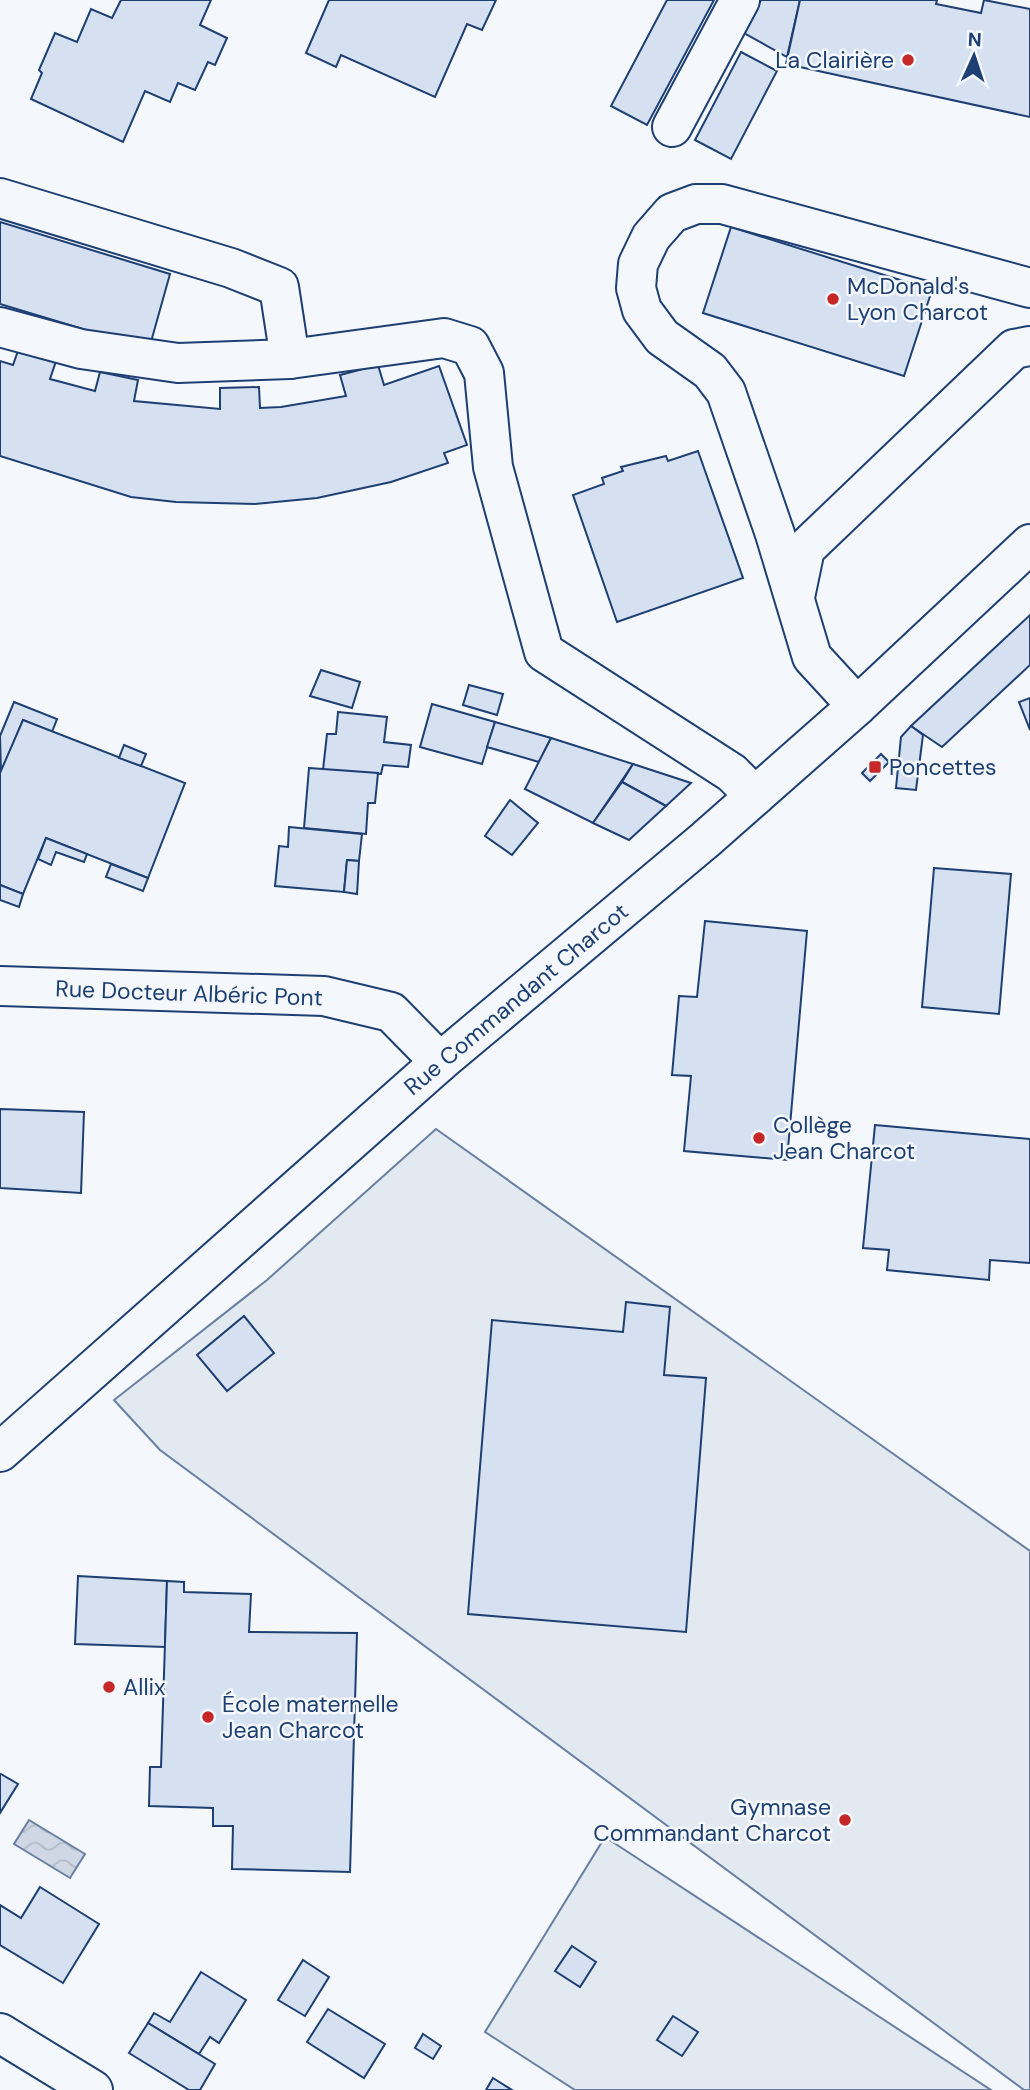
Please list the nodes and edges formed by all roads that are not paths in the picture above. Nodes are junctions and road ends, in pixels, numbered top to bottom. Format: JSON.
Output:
{"nodes":[{"id":1,"x":740,"y":0,"type":"edge"},
{"id":2,"x":672,"y":127,"type":"dead end"},
{"id":3,"x":0,"y":198,"type":"edge"},
{"id":4,"x":1030,"y":288,"type":"edge"},
{"id":5,"x":0,"y":327,"type":"edge"},
{"id":6,"x":1030,"y":346,"type":"edge"},
{"id":7,"x":290,"y":359,"type":"junction"},
{"id":8,"x":1030,"y":544,"type":"edge"},
{"id":9,"x":795,"y":597,"type":"junction"},
{"id":10,"x":857,"y":706,"type":"junction"},
{"id":11,"x":755,"y":796,"type":"junction"},
{"id":12,"x":0,"y":986,"type":"edge"},
{"id":13,"x":439,"y":1062,"type":"junction"},
{"id":14,"x":0,"y":1452,"type":"edge"},
{"id":15,"x":0,"y":2033,"type":"edge"},
{"id":16,"x":93,"y":2090,"type":"edge"}],
"edges":[{"from":1,"to":2,"type":"main road"},
{"from":3,"to":7,"type":"main road"},
{"from":4,"to":9,"type":"main road"},
{"from":5,"to":7,"type":"main road"},
{"from":6,"to":9,"type":"main road"},
{"from":7,"to":11,"type":"main road"},
{"from":8,"to":10,"type":"main road","name":"Rue Commandant Charcot"},
{"from":9,"to":10,"type":"main road"},
{"from":10,"to":11,"type":"main road","name":"Rue Commandant Charcot"},
{"from":11,"to":13,"type":"main road","name":"Rue Commandant Charcot"},
{"from":12,"to":13,"type":"main road","name":"Rue Docteur Albéric Pont"},
{"from":13,"to":14,"type":"main road","name":"Rue Commandant Charcot"},
{"from":15,"to":16,"type":"main road"}]}
